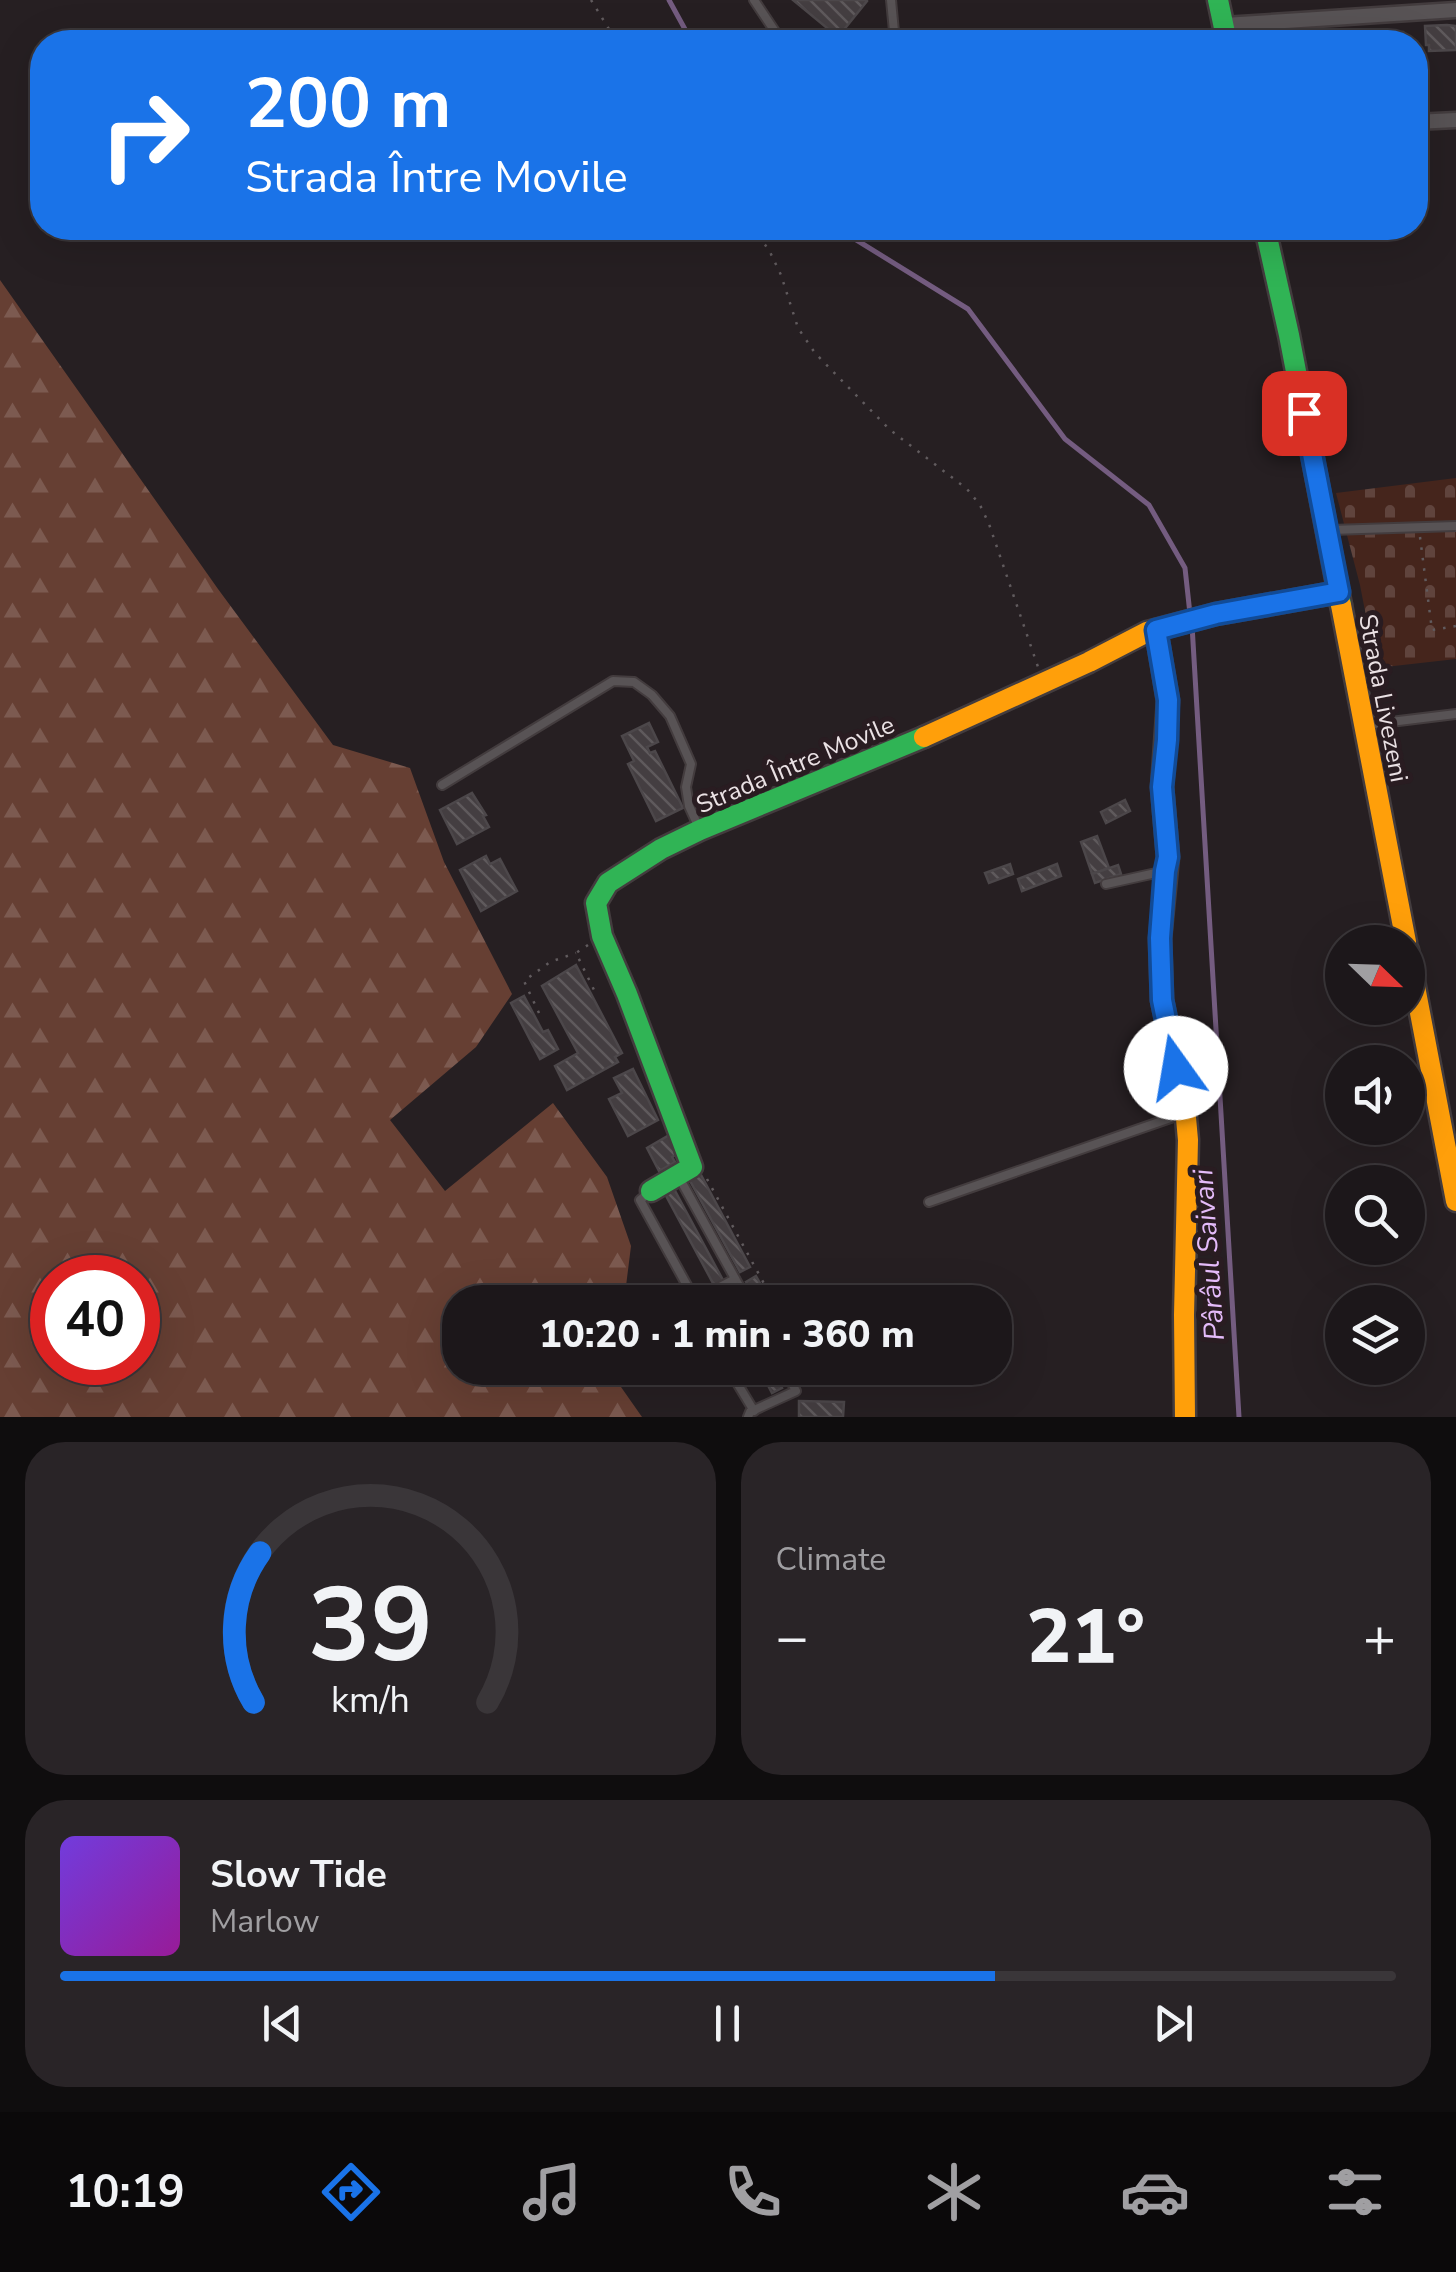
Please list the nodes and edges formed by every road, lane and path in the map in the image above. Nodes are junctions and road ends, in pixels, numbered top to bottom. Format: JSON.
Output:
{"nodes":[{"id":1,"x":591,"y":0,"type":"edge"},
{"id":2,"x":754,"y":0,"type":"edge"},
{"id":3,"x":891,"y":0,"type":"edge"},
{"id":4,"x":1218,"y":0,"type":"edge"},
{"id":5,"x":1456,"y":10,"type":"edge"},
{"id":6,"x":610,"y":30,"type":"edge"},
{"id":7,"x":774,"y":30,"type":"edge"},
{"id":8,"x":894,"y":30,"type":"edge"},
{"id":9,"x":1224,"y":30,"type":"edge"},
{"id":10,"x":1264,"y":30,"type":"edge"},
{"id":11,"x":1456,"y":120,"type":"edge"},
{"id":12,"x":1428,"y":121,"type":"edge"},
{"id":13,"x":762,"y":240,"type":"edge"},
{"id":14,"x":1268,"y":240,"type":"edge"},
{"id":15,"x":1456,"y":526,"type":"edge"},
{"id":16,"x":1418,"y":527,"type":"junction"},
{"id":17,"x":1326,"y":530,"type":"junction"},
{"id":18,"x":1339,"y":592,"type":"junction"},
{"id":19,"x":1456,"y":626,"type":"edge"},
{"id":20,"x":1166,"y":627,"type":"junction"},
{"id":21,"x":1044,"y":684,"type":"junction"},
{"id":22,"x":1456,"y":714,"type":"edge"},
{"id":23,"x":1365,"y":725,"type":"junction"},
{"id":24,"x":442,"y":785,"type":"dead end"},
{"id":25,"x":700,"y":830,"type":"junction"},
{"id":26,"x":1165,"y":871,"type":"junction"},
{"id":27,"x":1106,"y":884,"type":"dead end"},
{"id":28,"x":1403,"y":925,"type":"edge"},
{"id":29,"x":602,"y":936,"type":"junction"},
{"id":30,"x":576,"y":952,"type":"junction"},
{"id":31,"x":596,"y":992,"type":"dead end"},
{"id":32,"x":539,"y":1013,"type":"dead end"},
{"id":33,"x":1422,"y":1025,"type":"edge"},
{"id":34,"x":1185,"y":1113,"type":"junction"},
{"id":35,"x":685,"y":1171,"type":"junction"},
{"id":36,"x":651,"y":1192,"type":"joint"},
{"id":37,"x":1456,"y":1201,"type":"edge"},
{"id":38,"x":929,"y":1202,"type":"dead end"},
{"id":39,"x":735,"y":1280,"type":"junction"},
{"id":40,"x":685,"y":1285,"type":"edge"},
{"id":41,"x":725,"y":1285,"type":"edge"},
{"id":42,"x":738,"y":1285,"type":"edge"},
{"id":43,"x":765,"y":1285,"type":"edge"},
{"id":44,"x":736,"y":1385,"type":"edge"},
{"id":45,"x":793,"y":1385,"type":"edge"},
{"id":46,"x":807,"y":1385,"type":"edge"},
{"id":47,"x":796,"y":1391,"type":"junction"},
{"id":48,"x":751,"y":1414,"type":"edge"},
{"id":49,"x":1186,"y":1417,"type":"edge"}],
"edges":[{"from":1,"to":6,"type":"path"},
{"from":2,"to":7,"type":"lane"},
{"from":3,"to":8,"type":"lane"},
{"from":4,"to":9,"type":"street"},
{"from":5,"to":10,"type":"street"},
{"from":11,"to":12,"type":"street"},
{"from":13,"to":21,"type":"path"},
{"from":14,"to":17,"type":"street","name":"Strada Livezeni"},
{"from":15,"to":16,"type":"lane"},
{"from":16,"to":17,"type":"lane"},
{"from":16,"to":19,"type":"path"},
{"from":17,"to":18,"type":"street","name":"Strada Livezeni"},
{"from":18,"to":20,"type":"street","name":"Strada Între Movile"},
{"from":18,"to":23,"type":"street","name":"Strada Livezeni"},
{"from":20,"to":21,"type":"street","name":"Strada Între Movile"},
{"from":20,"to":26,"type":"street"},
{"from":21,"to":25,"type":"street","name":"Strada Între Movile"},
{"from":22,"to":23,"type":"lane"},
{"from":23,"to":28,"type":"street","name":"Strada Livezeni"},
{"from":24,"to":25,"type":"lane"},
{"from":25,"to":29,"type":"street","name":"Strada Între Movile"},
{"from":26,"to":27,"type":"lane"},
{"from":26,"to":34,"type":"street"},
{"from":29,"to":30,"type":"path"},
{"from":29,"to":35,"type":"street","name":"Strada Între Movile"},
{"from":30,"to":31,"type":"path"},
{"from":30,"to":32,"type":"path"},
{"from":33,"to":37,"type":"street"},
{"from":34,"to":38,"type":"lane"},
{"from":34,"to":49,"type":"street"},
{"from":35,"to":36,"type":"street"},
{"from":35,"to":39,"type":"lane"},
{"from":35,"to":43,"type":"path"},
{"from":36,"to":40,"type":"lane"},
{"from":39,"to":41,"type":"lane"},
{"from":39,"to":42,"type":"lane"},
{"from":44,"to":48,"type":"lane"},
{"from":45,"to":47,"type":"lane"},
{"from":46,"to":47,"type":"path"},
{"from":47,"to":48,"type":"lane"}]}
